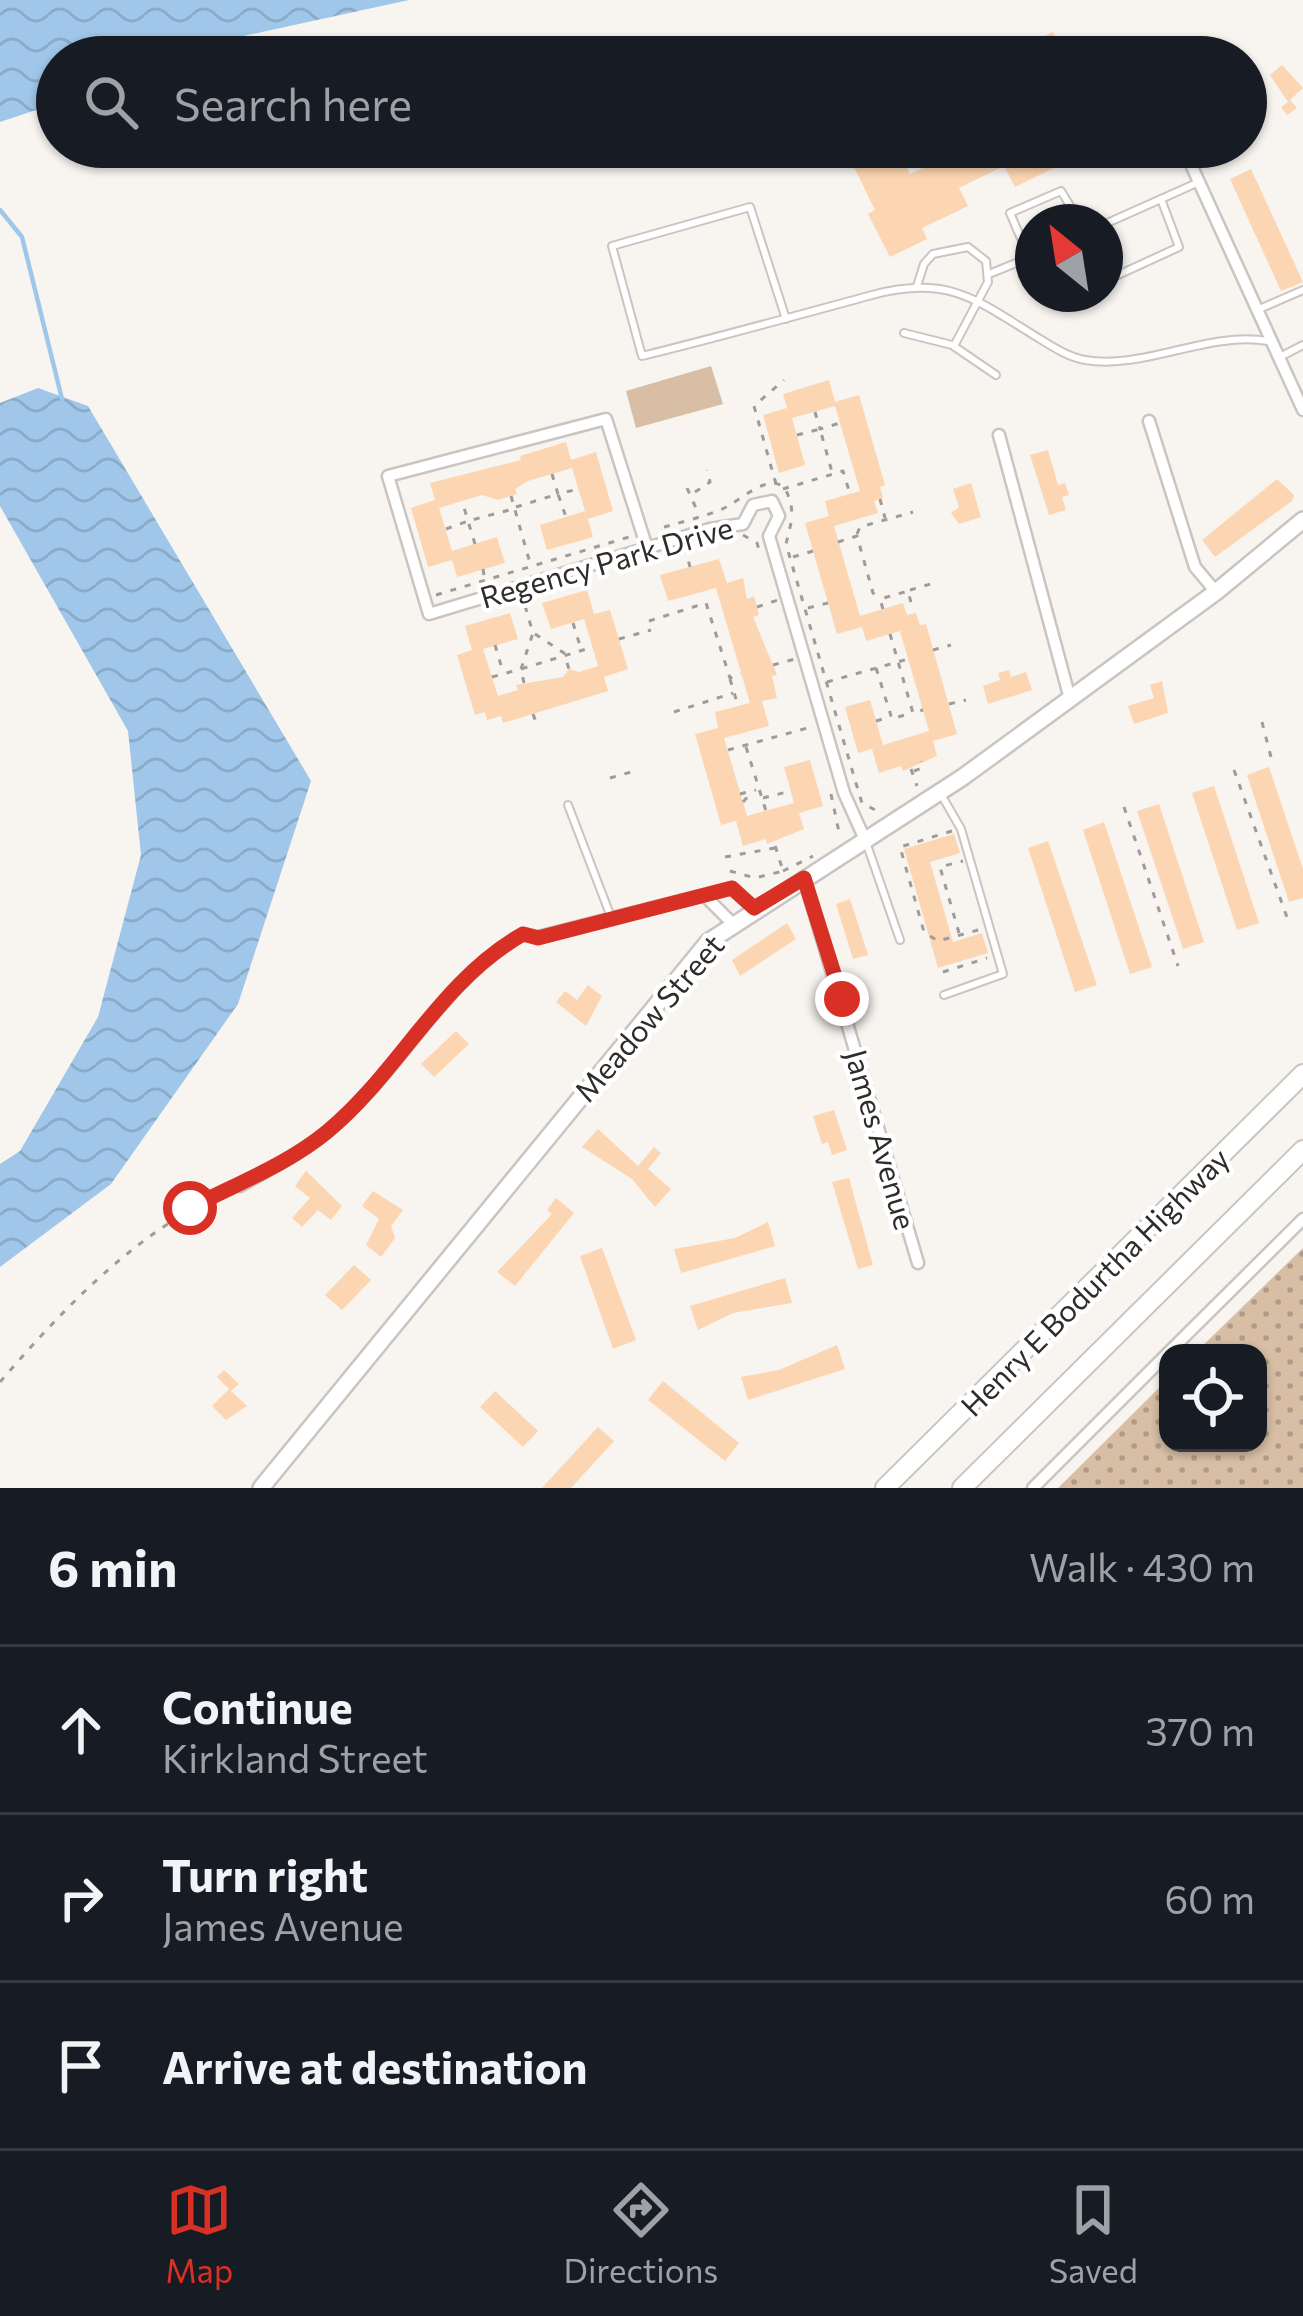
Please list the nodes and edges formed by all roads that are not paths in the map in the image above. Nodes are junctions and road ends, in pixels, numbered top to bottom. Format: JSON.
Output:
{"nodes":[{"id":1,"x":1192,"y":168,"type":"edge"},
{"id":2,"x":1198,"y":182,"type":"junction"},
{"id":3,"x":1161,"y":199,"type":"junction"},
{"id":4,"x":1030,"y":204,"type":"edge"},
{"id":5,"x":1068,"y":204,"type":"edge"},
{"id":6,"x":1123,"y":216,"type":"edge"},
{"id":7,"x":1015,"y":263,"type":"edge"},
{"id":8,"x":1123,"y":273,"type":"edge"},
{"id":9,"x":989,"y":274,"type":"junction"},
{"id":10,"x":917,"y":286,"type":"junction"},
{"id":11,"x":1303,"y":290,"type":"edge"},
{"id":12,"x":979,"y":299,"type":"junction"},
{"id":13,"x":1256,"y":310,"type":"junction"},
{"id":14,"x":786,"y":319,"type":"junction"},
{"id":15,"x":904,"y":333,"type":"dead end"},
{"id":16,"x":1272,"y":341,"type":"junction"},
{"id":17,"x":1303,"y":345,"type":"edge"},
{"id":18,"x":955,"y":346,"type":"junction"},
{"id":19,"x":1278,"y":358,"type":"junction"},
{"id":20,"x":996,"y":376,"type":"dead end"},
{"id":21,"x":1303,"y":410,"type":"edge"},
{"id":22,"x":1149,"y":421,"type":"dead end"},
{"id":23,"x":999,"y":435,"type":"dead end"},
{"id":24,"x":1303,"y":520,"type":"edge"},
{"id":25,"x":647,"y":548,"type":"junction"},
{"id":26,"x":1216,"y":592,"type":"junction"},
{"id":27,"x":1070,"y":699,"type":"junction"},
{"id":28,"x":940,"y":794,"type":"junction"},
{"id":29,"x":568,"y":806,"type":"dead end"},
{"id":30,"x":866,"y":842,"type":"junction"},
{"id":31,"x":804,"y":878,"type":"junction"},
{"id":32,"x":706,"y":897,"type":"junction"},
{"id":33,"x":754,"y":908,"type":"junction"},
{"id":34,"x":613,"y":920,"type":"junction"},
{"id":35,"x":732,"y":922,"type":"junction"},
{"id":36,"x":900,"y":940,"type":"dead end"},
{"id":37,"x":944,"y":995,"type":"dead end"},
{"id":38,"x":1303,"y":1074,"type":"edge"},
{"id":39,"x":1303,"y":1150,"type":"edge"},
{"id":40,"x":241,"y":1186,"type":"road end"},
{"id":41,"x":1303,"y":1219,"type":"edge"},
{"id":42,"x":917,"y":1263,"type":"dead end"},
{"id":43,"x":1177,"y":1344,"type":"edge"},
{"id":44,"x":1159,"y":1362,"type":"edge"},
{"id":45,"x":261,"y":1488,"type":"edge"},
{"id":46,"x":885,"y":1488,"type":"edge"},
{"id":47,"x":962,"y":1488,"type":"edge"},
{"id":48,"x":1033,"y":1488,"type":"edge"}],
"edges":[{"from":1,"to":2,"type":"street"},
{"from":2,"to":3,"type":"lane"},
{"from":2,"to":13,"type":"street"},
{"from":3,"to":6,"type":"lane"},
{"from":3,"to":8,"type":"lane"},
{"from":4,"to":5,"type":"lane"},
{"from":7,"to":9,"type":"lane"},
{"from":9,"to":10,"type":"lane"},
{"from":9,"to":12,"type":"lane"},
{"from":10,"to":12,"type":"lane"},
{"from":10,"to":14,"type":"lane"},
{"from":11,"to":13,"type":"lane"},
{"from":12,"to":16,"type":"lane"},
{"from":12,"to":18,"type":"lane"},
{"from":13,"to":16,"type":"street"},
{"from":14,"to":14,"type":"lane"},
{"from":15,"to":18,"type":"lane"},
{"from":16,"to":19,"type":"street"},
{"from":17,"to":19,"type":"lane"},
{"from":18,"to":20,"type":"lane"},
{"from":19,"to":21,"type":"street"},
{"from":22,"to":26,"type":"street"},
{"from":23,"to":27,"type":"street"},
{"from":24,"to":26,"type":"street","name":"Meadow Street"},
{"from":25,"to":25,"type":"street","name":"Regency Park Drive"},
{"from":25,"to":30,"type":"street","name":"Regency Park Drive"},
{"from":26,"to":27,"type":"street","name":"Meadow Street"},
{"from":27,"to":28,"type":"street","name":"Meadow Street"},
{"from":28,"to":30,"type":"street","name":"Meadow Street"},
{"from":28,"to":37,"type":"lane"},
{"from":29,"to":34,"type":"lane"},
{"from":30,"to":31,"type":"street","name":"Meadow Street"},
{"from":30,"to":36,"type":"lane"},
{"from":31,"to":33,"type":"street","name":"Meadow Street"},
{"from":31,"to":42,"type":"street","name":"James Avenue"},
{"from":32,"to":33,"type":"street"},
{"from":32,"to":34,"type":"street"},
{"from":32,"to":35,"type":"street"},
{"from":33,"to":35,"type":"street","name":"Meadow Street"},
{"from":34,"to":40,"type":"street"},
{"from":35,"to":45,"type":"street","name":"Meadow Street"},
{"from":38,"to":46,"type":"highway","name":"Henry E Bodurtha Highway"},
{"from":39,"to":47,"type":"highway","name":"Henry E Bodurtha Highway"},
{"from":41,"to":43,"type":"street"},
{"from":44,"to":48,"type":"street"}]}
